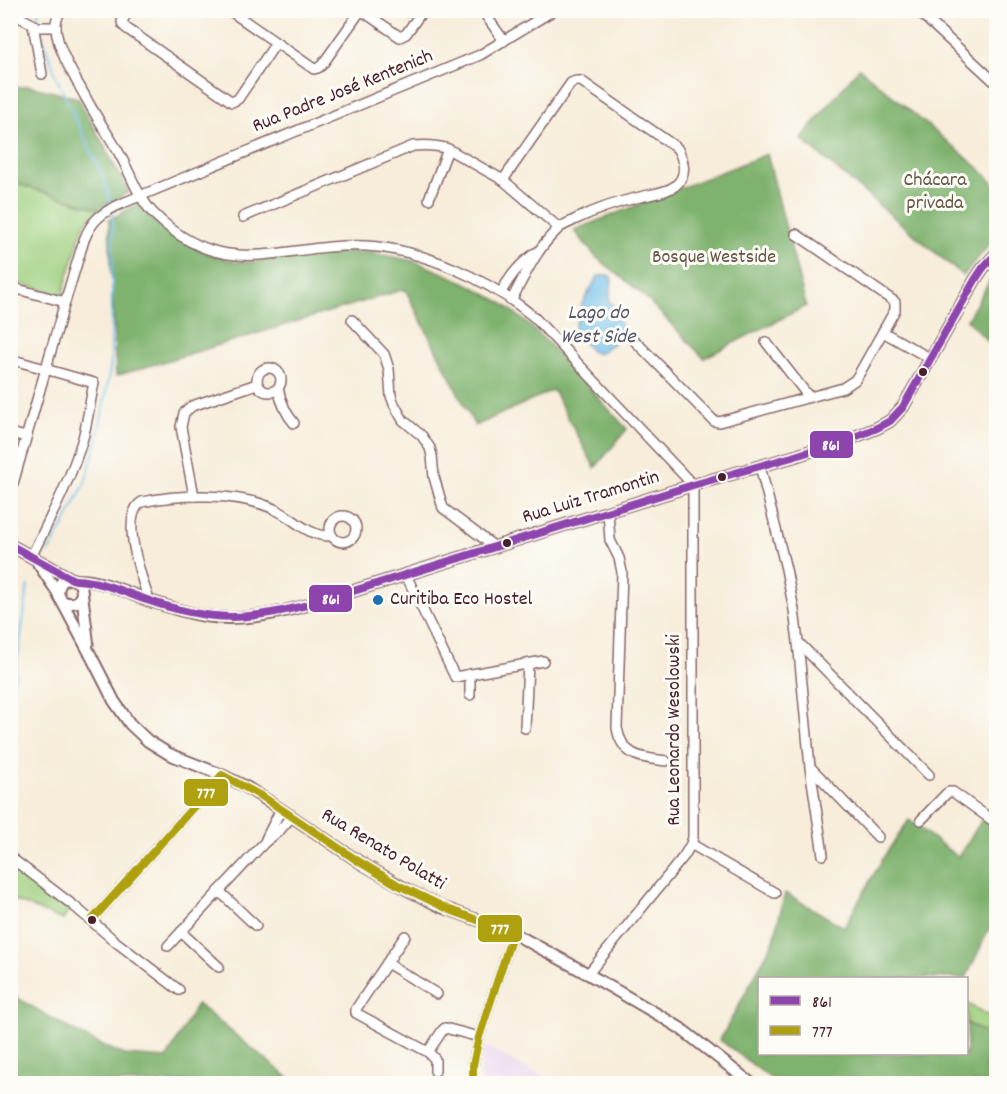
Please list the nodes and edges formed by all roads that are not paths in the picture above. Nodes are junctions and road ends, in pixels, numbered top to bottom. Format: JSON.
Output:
{"nodes":[{"id":1,"x":61,"y":10,"type":"edge"},
{"id":2,"x":129,"y":10,"type":"edge"},
{"id":3,"x":229,"y":10,"type":"edge"},
{"id":4,"x":361,"y":10,"type":"edge"},
{"id":5,"x":423,"y":10,"type":"edge"},
{"id":6,"x":482,"y":10,"type":"edge"},
{"id":7,"x":554,"y":10,"type":"edge"},
{"id":8,"x":917,"y":10,"type":"edge"},
{"id":9,"x":10,"y":12,"type":"edge"},
{"id":10,"x":33,"y":25,"type":"junction"},
{"id":11,"x":56,"y":27,"type":"junction"},
{"id":12,"x":504,"y":41,"type":"junction"},
{"id":13,"x":276,"y":43,"type":"junction"},
{"id":14,"x":42,"y":74,"type":"dead end"},
{"id":15,"x":996,"y":83,"type":"edge"},
{"id":16,"x":448,"y":149,"type":"junction"},
{"id":17,"x":503,"y":180,"type":"junction"},
{"id":18,"x":140,"y":196,"type":"junction"},
{"id":19,"x":429,"y":199,"type":"dead end"},
{"id":20,"x":243,"y":216,"type":"dead end"},
{"id":21,"x":559,"y":228,"type":"junction"},
{"id":22,"x":795,"y":234,"type":"dead end"},
{"id":23,"x":542,"y":248,"type":"junction"},
{"id":24,"x":996,"y":254,"type":"edge"},
{"id":25,"x":10,"y":287,"type":"edge"},
{"id":26,"x":501,"y":292,"type":"junction"},
{"id":27,"x":512,"y":299,"type":"junction"},
{"id":28,"x":65,"y":302,"type":"junction"},
{"id":29,"x":352,"y":320,"type":"dead end"},
{"id":30,"x":883,"y":332,"type":"junction"},
{"id":31,"x":635,"y":340,"type":"dead end"},
{"id":32,"x":766,"y":342,"type":"dead end"},
{"id":33,"x":10,"y":359,"type":"edge"},
{"id":34,"x":930,"y":359,"type":"junction"},
{"id":35,"x":45,"y":369,"type":"junction"},
{"id":36,"x":257,"y":384,"type":"junction"},
{"id":37,"x":278,"y":389,"type":"junction"},
{"id":38,"x":808,"y":397,"type":"junction"},
{"id":39,"x":294,"y":423,"type":"dead end"},
{"id":40,"x":10,"y":433,"type":"edge"},
{"id":41,"x":26,"y":437,"type":"junction"},
{"id":42,"x":760,"y":466,"type":"junction"},
{"id":43,"x":693,"y":485,"type":"junction"},
{"id":44,"x":10,"y":494,"type":"edge"},
{"id":45,"x":194,"y":496,"type":"junction"},
{"id":46,"x":608,"y":512,"type":"junction"},
{"id":47,"x":332,"y":536,"type":"dead end"},
{"id":48,"x":10,"y":545,"type":"edge"},
{"id":49,"x":495,"y":547,"type":"junction"},
{"id":50,"x":34,"y":558,"type":"junction"},
{"id":51,"x":406,"y":575,"type":"junction"},
{"id":52,"x":74,"y":580,"type":"junction"},
{"id":53,"x":110,"y":587,"type":"junction"},
{"id":54,"x":59,"y":594,"type":"junction"},
{"id":55,"x":82,"y":594,"type":"junction"},
{"id":56,"x":148,"y":600,"type":"junction"},
{"id":57,"x":798,"y":642,"type":"junction"},
{"id":58,"x":89,"y":652,"type":"junction"},
{"id":59,"x":543,"y":660,"type":"dead end"},
{"id":60,"x":528,"y":664,"type":"junction"},
{"id":61,"x":470,"y":674,"type":"junction"},
{"id":62,"x":470,"y":695,"type":"dead end"},
{"id":63,"x":525,"y":728,"type":"dead end"},
{"id":64,"x":666,"y":761,"type":"dead end"},
{"id":65,"x":810,"y":767,"type":"junction"},
{"id":66,"x":222,"y":775,"type":"junction"},
{"id":67,"x":929,"y":775,"type":"dead end"},
{"id":68,"x":281,"y":809,"type":"junction"},
{"id":69,"x":292,"y":816,"type":"junction"},
{"id":70,"x":921,"y":820,"type":"dead end"},
{"id":71,"x":996,"y":823,"type":"edge"},
{"id":72,"x":878,"y":837,"type":"dead end"},
{"id":73,"x":265,"y":842,"type":"junction"},
{"id":74,"x":691,"y":844,"type":"junction"},
{"id":75,"x":823,"y":855,"type":"dead end"},
{"id":76,"x":10,"y":857,"type":"edge"},
{"id":77,"x":219,"y":891,"type":"junction"},
{"id":78,"x":775,"y":893,"type":"dead end"},
{"id":79,"x":92,"y":920,"type":"junction"},
{"id":80,"x":256,"y":926,"type":"dead end"},
{"id":81,"x":181,"y":932,"type":"junction"},
{"id":82,"x":513,"y":933,"type":"junction"},
{"id":83,"x":405,"y":936,"type":"dead end"},
{"id":84,"x":168,"y":946,"type":"dead end"},
{"id":85,"x":387,"y":963,"type":"junction"},
{"id":86,"x":219,"y":967,"type":"dead end"},
{"id":87,"x":588,"y":975,"type":"junction"},
{"id":88,"x":179,"y":990,"type":"dead end"},
{"id":89,"x":437,"y":994,"type":"dead end"},
{"id":90,"x":479,"y":1037,"type":"junction"},
{"id":91,"x":428,"y":1052,"type":"junction"},
{"id":92,"x":435,"y":1071,"type":"dead end"},
{"id":93,"x":473,"y":1083,"type":"edge"},
{"id":94,"x":752,"y":1083,"type":"edge"}],
"edges":[{"from":1,"to":11,"type":"street"},
{"from":2,"to":13,"type":"street"},
{"from":3,"to":13,"type":"street"},
{"from":4,"to":5,"type":"street"},
{"from":4,"to":13,"type":"street"},
{"from":6,"to":12,"type":"street"},
{"from":7,"to":12,"type":"street","name":"Rua Padre José Kentenich"},
{"from":8,"to":15,"type":"street"},
{"from":9,"to":10,"type":"street"},
{"from":10,"to":11,"type":"street"},
{"from":10,"to":14,"type":"street"},
{"from":11,"to":18,"type":"street"},
{"from":12,"to":18,"type":"street","name":"Rua Padre José Kentenich"},
{"from":16,"to":17,"type":"street"},
{"from":16,"to":19,"type":"street"},
{"from":16,"to":20,"type":"street"},
{"from":17,"to":21,"type":"street"},
{"from":17,"to":21,"type":"street"},
{"from":18,"to":26,"type":"street"},
{"from":18,"to":28,"type":"street","name":"Rua Padre José Kentenich"},
{"from":21,"to":23,"type":"street"},
{"from":22,"to":30,"type":"street"},
{"from":23,"to":26,"type":"street"},
{"from":23,"to":27,"type":"street"},
{"from":24,"to":34,"type":"main road","name":"Rua Luiz Tramontin"},
{"from":25,"to":28,"type":"street"},
{"from":26,"to":27,"type":"street"},
{"from":27,"to":43,"type":"street"},
{"from":28,"to":35,"type":"street","name":"Rua Padre José Kentenich"},
{"from":29,"to":49,"type":"street"},
{"from":30,"to":34,"type":"street"},
{"from":30,"to":38,"type":"street"},
{"from":31,"to":38,"type":"street"},
{"from":32,"to":38,"type":"street"},
{"from":33,"to":35,"type":"street"},
{"from":34,"to":42,"type":"main road","name":"Rua Luiz Tramontin"},
{"from":35,"to":41,"type":"street","name":"Rua Padre José Kentenich"},
{"from":35,"to":50,"type":"street"},
{"from":36,"to":37,"type":"street"},
{"from":36,"to":37,"type":"street"},
{"from":36,"to":45,"type":"street"},
{"from":37,"to":39,"type":"street"},
{"from":40,"to":41,"type":"street"},
{"from":41,"to":44,"type":"street","name":"Rua Padre José Kentenich"},
{"from":42,"to":43,"type":"main road","name":"Rua Luiz Tramontin"},
{"from":42,"to":57,"type":"street"},
{"from":43,"to":46,"type":"main road","name":"Rua Luiz Tramontin"},
{"from":43,"to":74,"type":"street","name":"Rua Leonardo Wesolowski"},
{"from":45,"to":47,"type":"street"},
{"from":45,"to":56,"type":"street"},
{"from":46,"to":49,"type":"main road","name":"Rua Luiz Tramontin"},
{"from":46,"to":64,"type":"street"},
{"from":48,"to":50,"type":"main road","name":"Rua Luiz Tramontin"},
{"from":49,"to":51,"type":"main road","name":"Rua Luiz Tramontin"},
{"from":50,"to":52,"type":"main road","name":"Rua Luiz Tramontin"},
{"from":50,"to":54,"type":"main road","name":"Rua Luiz Tramontin"},
{"from":51,"to":56,"type":"main road","name":"Rua Luiz Tramontin"},
{"from":51,"to":61,"type":"street"},
{"from":52,"to":53,"type":"main road","name":"Rua Luiz Tramontin"},
{"from":52,"to":54,"type":"main road"},
{"from":52,"to":55,"type":"main road"},
{"from":53,"to":55,"type":"main road","name":"Rua Luiz Tramontin"},
{"from":53,"to":56,"type":"main road","name":"Rua Luiz Tramontin"},
{"from":54,"to":55,"type":"main road"},
{"from":54,"to":58,"type":"main road","name":"Rua Renato Polatti"},
{"from":55,"to":58,"type":"main road","name":"Rua Renato Polatti"},
{"from":57,"to":65,"type":"street"},
{"from":57,"to":67,"type":"street"},
{"from":58,"to":66,"type":"main road","name":"Rua Renato Polatti"},
{"from":59,"to":60,"type":"street"},
{"from":60,"to":61,"type":"street"},
{"from":60,"to":63,"type":"street"},
{"from":61,"to":62,"type":"street"},
{"from":65,"to":72,"type":"street"},
{"from":65,"to":75,"type":"street"},
{"from":66,"to":68,"type":"main road","name":"Rua Renato Polatti"},
{"from":66,"to":79,"type":"street"},
{"from":68,"to":69,"type":"main road","name":"Rua Renato Polatti"},
{"from":68,"to":73,"type":"street"},
{"from":69,"to":73,"type":"street"},
{"from":69,"to":82,"type":"main road","name":"Rua Renato Polatti"},
{"from":70,"to":71,"type":"street"},
{"from":73,"to":77,"type":"street"},
{"from":74,"to":78,"type":"street"},
{"from":74,"to":87,"type":"street","name":"Rua Leonardo Wesolowski"},
{"from":76,"to":79,"type":"street"},
{"from":77,"to":80,"type":"street"},
{"from":77,"to":81,"type":"street"},
{"from":79,"to":88,"type":"street"},
{"from":81,"to":84,"type":"street"},
{"from":81,"to":86,"type":"street"},
{"from":82,"to":87,"type":"main road","name":"Rua Renato Polatti"},
{"from":82,"to":90,"type":"street"},
{"from":83,"to":85,"type":"street"},
{"from":85,"to":89,"type":"street"},
{"from":85,"to":91,"type":"street"},
{"from":87,"to":94,"type":"main road","name":"Rua Renato Polatti"},
{"from":90,"to":91,"type":"street"},
{"from":90,"to":93,"type":"street"},
{"from":91,"to":92,"type":"street"}]}
